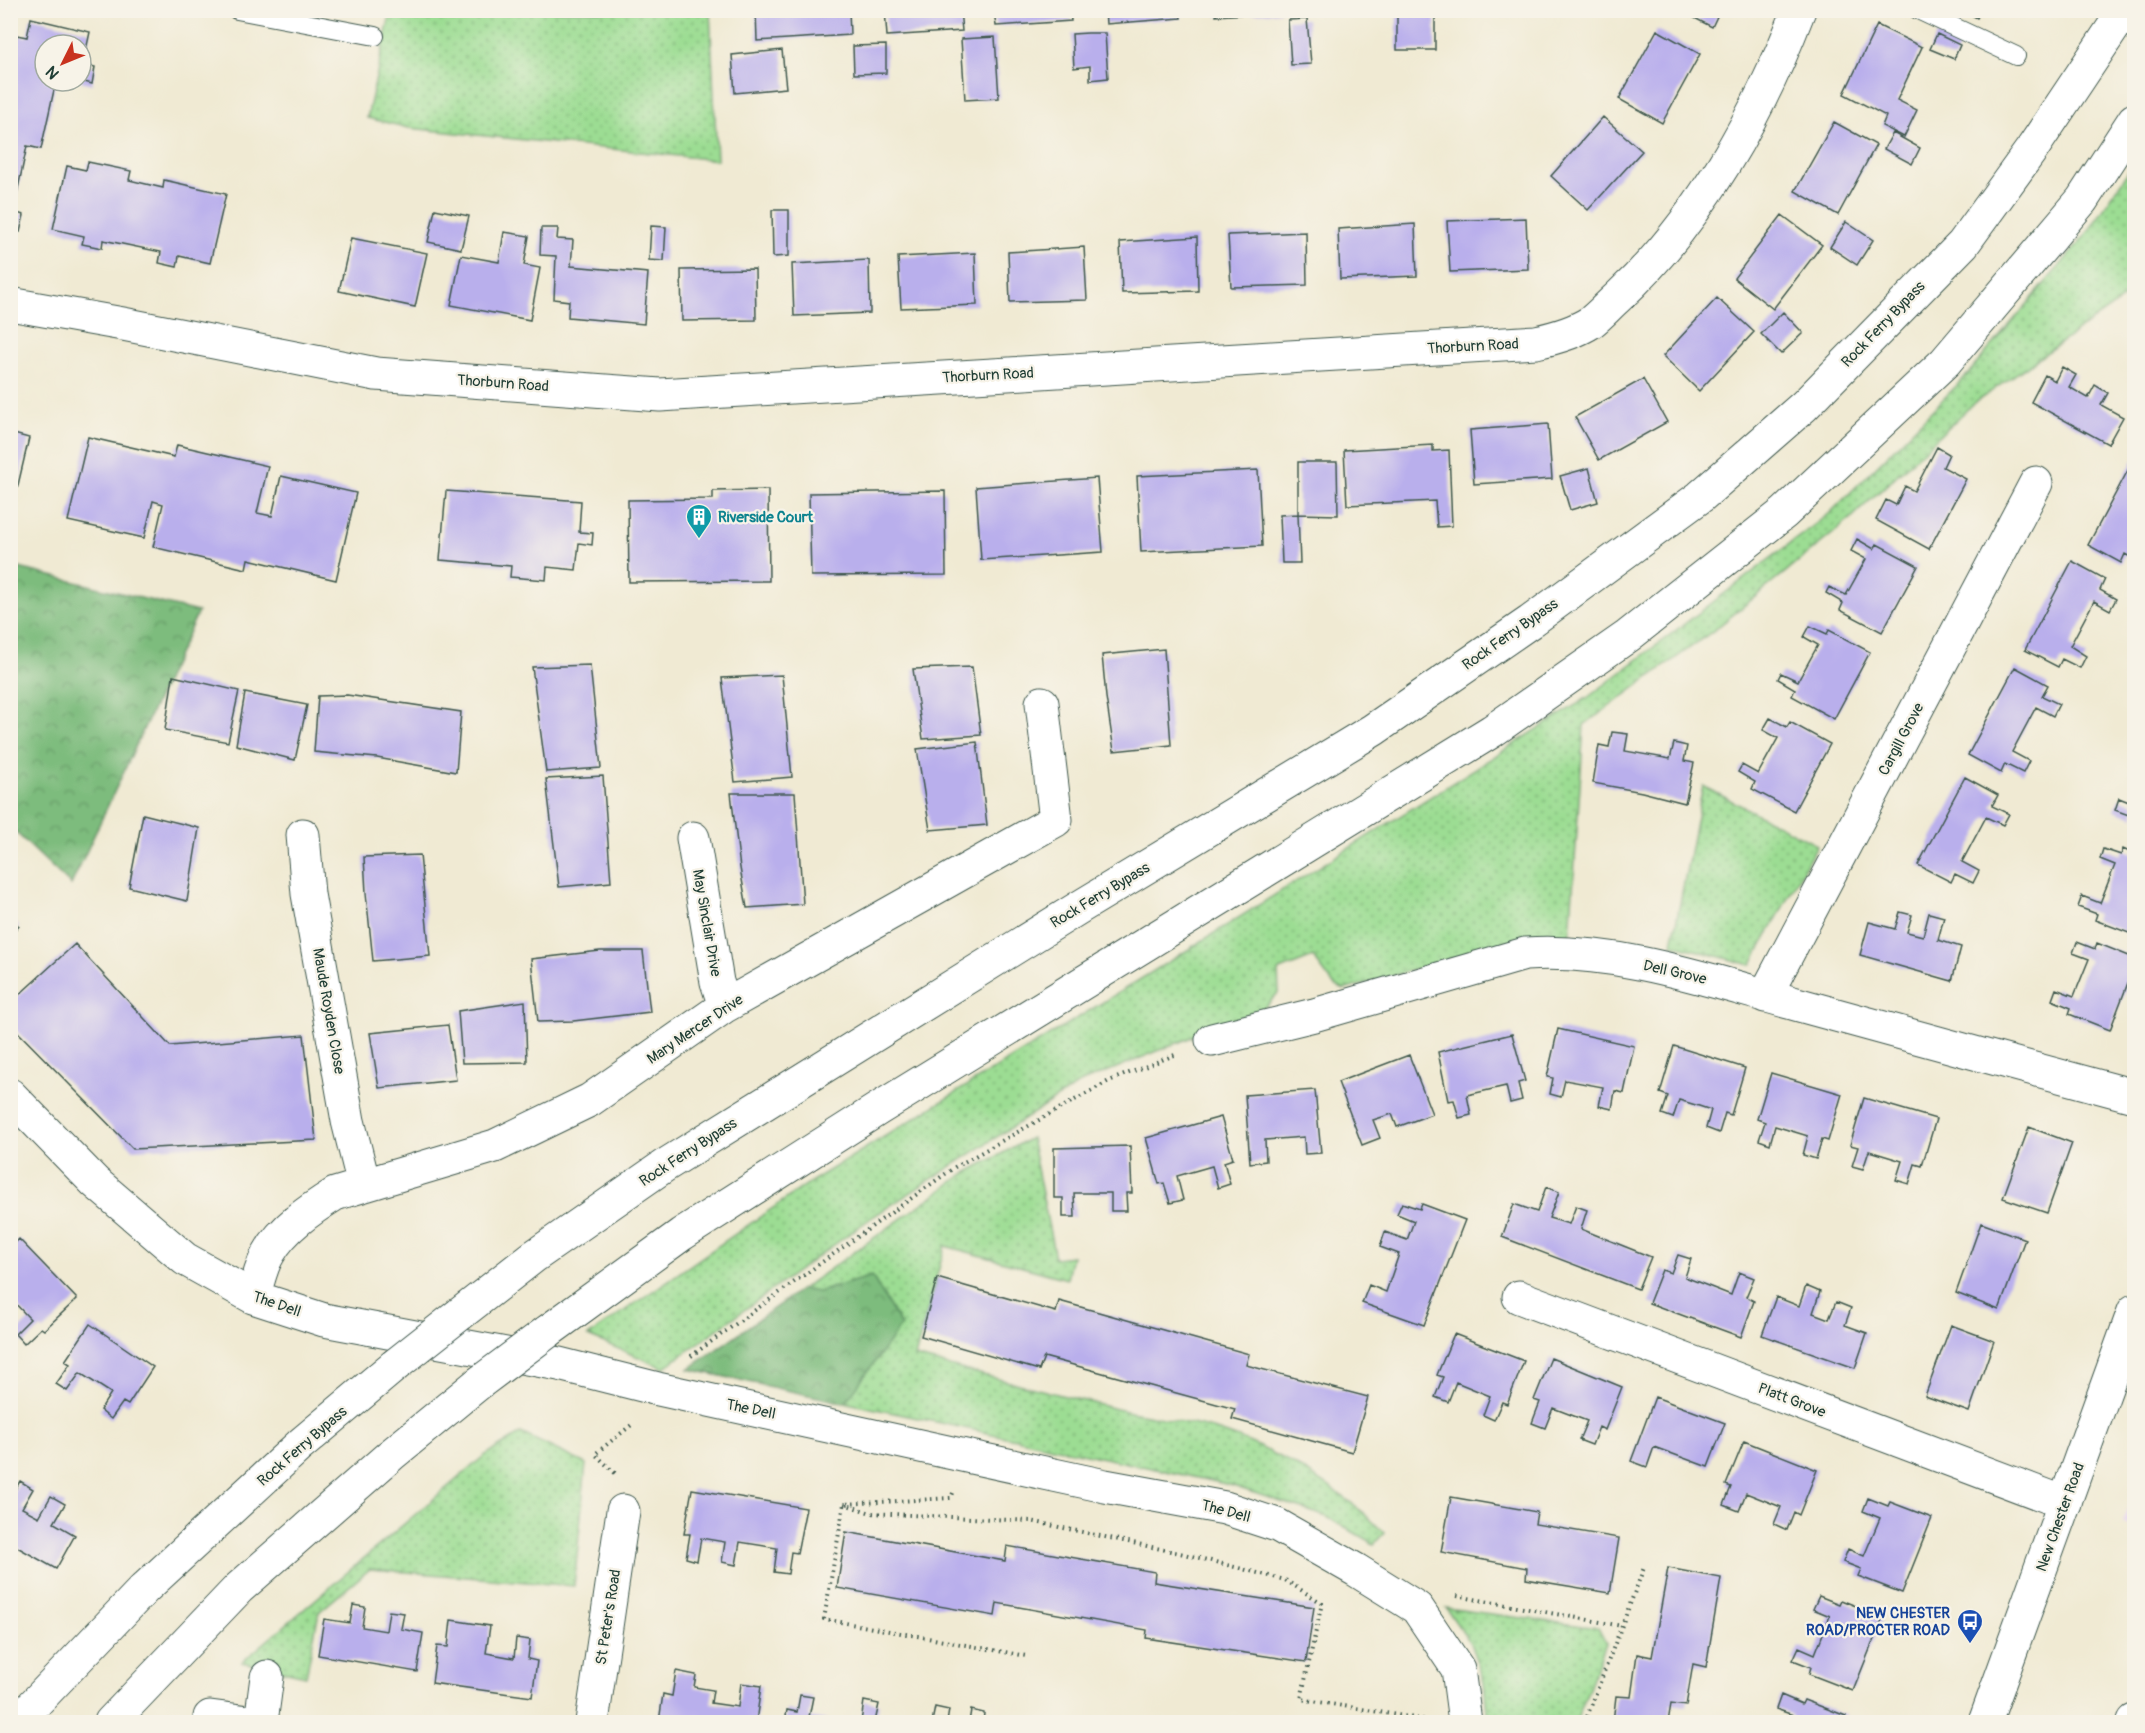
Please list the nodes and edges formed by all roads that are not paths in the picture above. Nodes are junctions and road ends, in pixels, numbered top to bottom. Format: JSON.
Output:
{"nodes":[{"id":1,"x":237,"y":10,"type":"edge"},
{"id":2,"x":1799,"y":10,"type":"edge"},
{"id":3,"x":1918,"y":10,"type":"edge"},
{"id":4,"x":2125,"y":10,"type":"edge"},
{"id":5,"x":375,"y":36,"type":"dead end"},
{"id":6,"x":2016,"y":56,"type":"dead end"},
{"id":7,"x":2134,"y":120,"type":"edge"},
{"id":8,"x":10,"y":304,"type":"edge"},
{"id":9,"x":2036,"y":483,"type":"dead end"},
{"id":10,"x":1042,"y":703,"type":"dead end"},
{"id":11,"x":303,"y":835,"type":"dead end"},
{"id":12,"x":693,"y":838,"type":"dead end"},
{"id":13,"x":1765,"y":996,"type":"junction"},
{"id":14,"x":724,"y":1006,"type":"junction"},
{"id":15,"x":1212,"y":1040,"type":"road end"},
{"id":16,"x":10,"y":1095,"type":"edge"},
{"id":17,"x":2134,"y":1096,"type":"edge"},
{"id":18,"x":364,"y":1185,"type":"junction"},
{"id":19,"x":253,"y":1297,"type":"junction"},
{"id":20,"x":1519,"y":1297,"type":"dead end"},
{"id":21,"x":2134,"y":1311,"type":"edge"},
{"id":22,"x":2065,"y":1503,"type":"junction"},
{"id":23,"x":623,"y":1511,"type":"road end"},
{"id":24,"x":267,"y":1677,"type":"dead end"},
{"id":25,"x":210,"y":1717,"type":"dead end"},
{"id":26,"x":17,"y":1722,"type":"edge"},
{"id":27,"x":111,"y":1722,"type":"edge"},
{"id":28,"x":249,"y":1722,"type":"edge"},
{"id":29,"x":261,"y":1722,"type":"edge"},
{"id":30,"x":592,"y":1722,"type":"edge"},
{"id":31,"x":1450,"y":1722,"type":"edge"},
{"id":32,"x":1985,"y":1722,"type":"edge"}],
"edges":[{"from":1,"to":5,"type":"lane"},
{"from":2,"to":8,"type":"main road","name":"Thorburn Road"},
{"from":3,"to":6,"type":"lane"},
{"from":4,"to":26,"type":"main road","name":"Rock Ferry Bypass","bridge":true},
{"from":7,"to":27,"type":"main road","bridge":true},
{"from":9,"to":13,"type":"main road","name":"Cargill Grove"},
{"from":10,"to":14,"type":"main road","name":"Mary Mercer Drive"},
{"from":11,"to":18,"type":"main road","name":"Maude Royden Close"},
{"from":12,"to":14,"type":"main road","name":"May Sinclair Drive"},
{"from":13,"to":15,"type":"main road","name":"Dell Grove"},
{"from":13,"to":17,"type":"main road","name":"Dell Grove"},
{"from":14,"to":18,"type":"main road","name":"Mary Mercer Drive"},
{"from":16,"to":19,"type":"main road","name":"The Dell"},
{"from":18,"to":19,"type":"main road","name":"Mary Mercer Drive"},
{"from":19,"to":31,"type":"main road","name":"The Dell"},
{"from":20,"to":22,"type":"main road","name":"Platt Grove"},
{"from":21,"to":22,"type":"main road","name":"New Chester Road"},
{"from":22,"to":32,"type":"main road","name":"New Chester Road"},
{"from":23,"to":30,"type":"main road","name":"St Peter's Road"},
{"from":24,"to":29,"type":"main road"},
{"from":25,"to":28,"type":"main road"}]}
